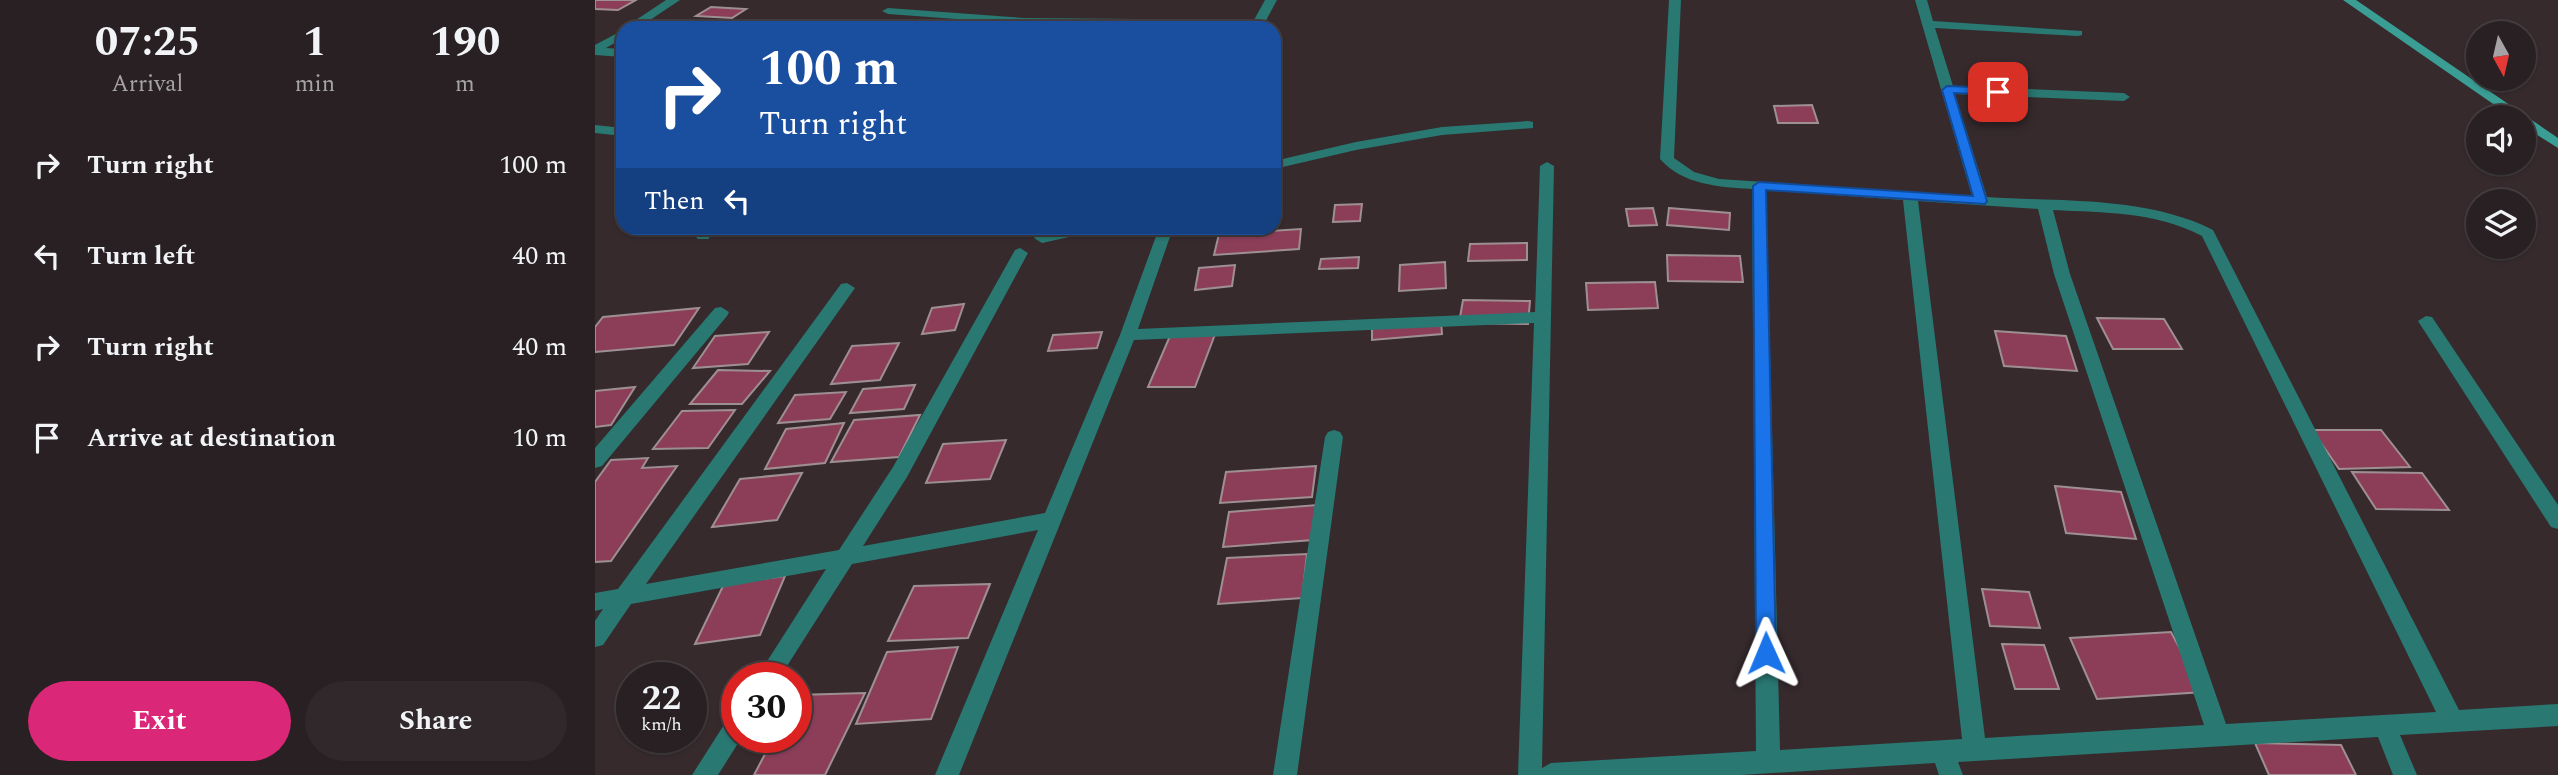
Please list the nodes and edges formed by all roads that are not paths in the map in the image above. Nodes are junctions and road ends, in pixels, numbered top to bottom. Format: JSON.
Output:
{"nodes":[{"id":1,"x":674,"y":0,"type":"edge"},
{"id":2,"x":1271,"y":0,"type":"edge"},
{"id":3,"x":1675,"y":0,"type":"edge"},
{"id":4,"x":1921,"y":0,"type":"edge"},
{"id":5,"x":2349,"y":0,"type":"edge"},
{"id":6,"x":888,"y":11,"type":"dead end"},
{"id":7,"x":641,"y":21,"type":"edge"},
{"id":8,"x":1024,"y":21,"type":"edge"},
{"id":9,"x":1260,"y":21,"type":"edge"},
{"id":10,"x":1928,"y":24,"type":"junction"},
{"id":11,"x":2078,"y":33,"type":"dead end"},
{"id":12,"x":616,"y":38,"type":"edge"},
{"id":13,"x":595,"y":51,"type":"edge"},
{"id":14,"x":616,"y":52,"type":"edge"},
{"id":15,"x":1947,"y":90,"type":"junction"},
{"id":16,"x":2123,"y":97,"type":"dead end"},
{"id":17,"x":2503,"y":105,"type":"edge"},
{"id":18,"x":1528,"y":125,"type":"dead end"},
{"id":19,"x":2536,"y":128,"type":"edge"},
{"id":20,"x":595,"y":129,"type":"edge"},
{"id":21,"x":616,"y":131,"type":"edge"},
{"id":22,"x":2558,"y":144,"type":"edge"},
{"id":23,"x":1281,"y":163,"type":"edge"},
{"id":24,"x":1546,"y":166,"type":"dead end"},
{"id":25,"x":1759,"y":186,"type":"junction"},
{"id":26,"x":1910,"y":196,"type":"junction"},
{"id":27,"x":1981,"y":201,"type":"junction"},
{"id":28,"x":2045,"y":205,"type":"junction"},
{"id":29,"x":1057,"y":235,"type":"edge"},
{"id":30,"x":1163,"y":235,"type":"edge"},
{"id":31,"x":1042,"y":238,"type":"dead end"},
{"id":32,"x":1020,"y":253,"type":"dead end"},
{"id":33,"x":848,"y":288,"type":"dead end"},
{"id":34,"x":721,"y":312,"type":"dead end"},
{"id":35,"x":1544,"y":317,"type":"junction"},
{"id":36,"x":2426,"y":321,"type":"dead end"},
{"id":37,"x":1128,"y":335,"type":"junction"},
{"id":38,"x":1335,"y":437,"type":"dead end"},
{"id":39,"x":595,"y":461,"type":"edge"},
{"id":40,"x":1052,"y":520,"type":"junction"},
{"id":41,"x":2558,"y":521,"type":"edge"},
{"id":42,"x":848,"y":556,"type":"junction"},
{"id":43,"x":624,"y":597,"type":"junction"},
{"id":44,"x":595,"y":601,"type":"edge"},
{"id":45,"x":595,"y":638,"type":"edge"},
{"id":46,"x":778,"y":662,"type":"edge"},
{"id":47,"x":2558,"y":715,"type":"edge"},
{"id":48,"x":2453,"y":723,"type":"junction"},
{"id":49,"x":2385,"y":726,"type":"junction"},
{"id":50,"x":2219,"y":736,"type":"junction"},
{"id":51,"x":721,"y":749,"type":"edge"},
{"id":52,"x":1975,"y":750,"type":"junction"},
{"id":53,"x":1943,"y":752,"type":"junction"},
{"id":54,"x":1768,"y":762,"type":"junction"},
{"id":55,"x":704,"y":775,"type":"edge"},
{"id":56,"x":947,"y":775,"type":"edge"},
{"id":57,"x":1285,"y":775,"type":"edge"},
{"id":58,"x":1530,"y":775,"type":"edge"},
{"id":59,"x":1551,"y":775,"type":"edge"},
{"id":60,"x":1951,"y":775,"type":"edge"},
{"id":61,"x":2405,"y":775,"type":"edge"}],
"edges":[{"from":1,"to":7,"type":"street"},
{"from":2,"to":9,"type":"street"},
{"from":3,"to":25,"type":"street"},
{"from":4,"to":10,"type":"street"},
{"from":5,"to":17,"type":"main road"},
{"from":6,"to":8,"type":"street"},
{"from":10,"to":11,"type":"street"},
{"from":10,"to":15,"type":"street"},
{"from":12,"to":13,"type":"street"},
{"from":13,"to":14,"type":"street"},
{"from":15,"to":16,"type":"street"},
{"from":15,"to":27,"type":"street"},
{"from":18,"to":23,"type":"street"},
{"from":19,"to":22,"type":"main road"},
{"from":20,"to":21,"type":"street"},
{"from":24,"to":35,"type":"street"},
{"from":25,"to":26,"type":"street"},
{"from":25,"to":54,"type":"street"},
{"from":26,"to":27,"type":"street"},
{"from":26,"to":52,"type":"street"},
{"from":27,"to":28,"type":"street"},
{"from":28,"to":48,"type":"street"},
{"from":28,"to":50,"type":"street"},
{"from":29,"to":31,"type":"street"},
{"from":30,"to":37,"type":"street"},
{"from":32,"to":42,"type":"street"},
{"from":33,"to":43,"type":"street"},
{"from":34,"to":39,"type":"street"},
{"from":35,"to":37,"type":"street"},
{"from":35,"to":58,"type":"street"},
{"from":36,"to":41,"type":"street"},
{"from":37,"to":40,"type":"street"},
{"from":38,"to":57,"type":"street"},
{"from":40,"to":42,"type":"street"},
{"from":40,"to":56,"type":"street"},
{"from":42,"to":43,"type":"street"},
{"from":42,"to":46,"type":"street"},
{"from":43,"to":44,"type":"street"},
{"from":43,"to":45,"type":"street"},
{"from":47,"to":48,"type":"street"},
{"from":48,"to":49,"type":"street"},
{"from":49,"to":50,"type":"street"},
{"from":49,"to":61,"type":"street"},
{"from":50,"to":52,"type":"street"},
{"from":51,"to":55,"type":"street"},
{"from":52,"to":53,"type":"street"},
{"from":53,"to":54,"type":"street"},
{"from":53,"to":60,"type":"street"},
{"from":54,"to":59,"type":"street"}]}
